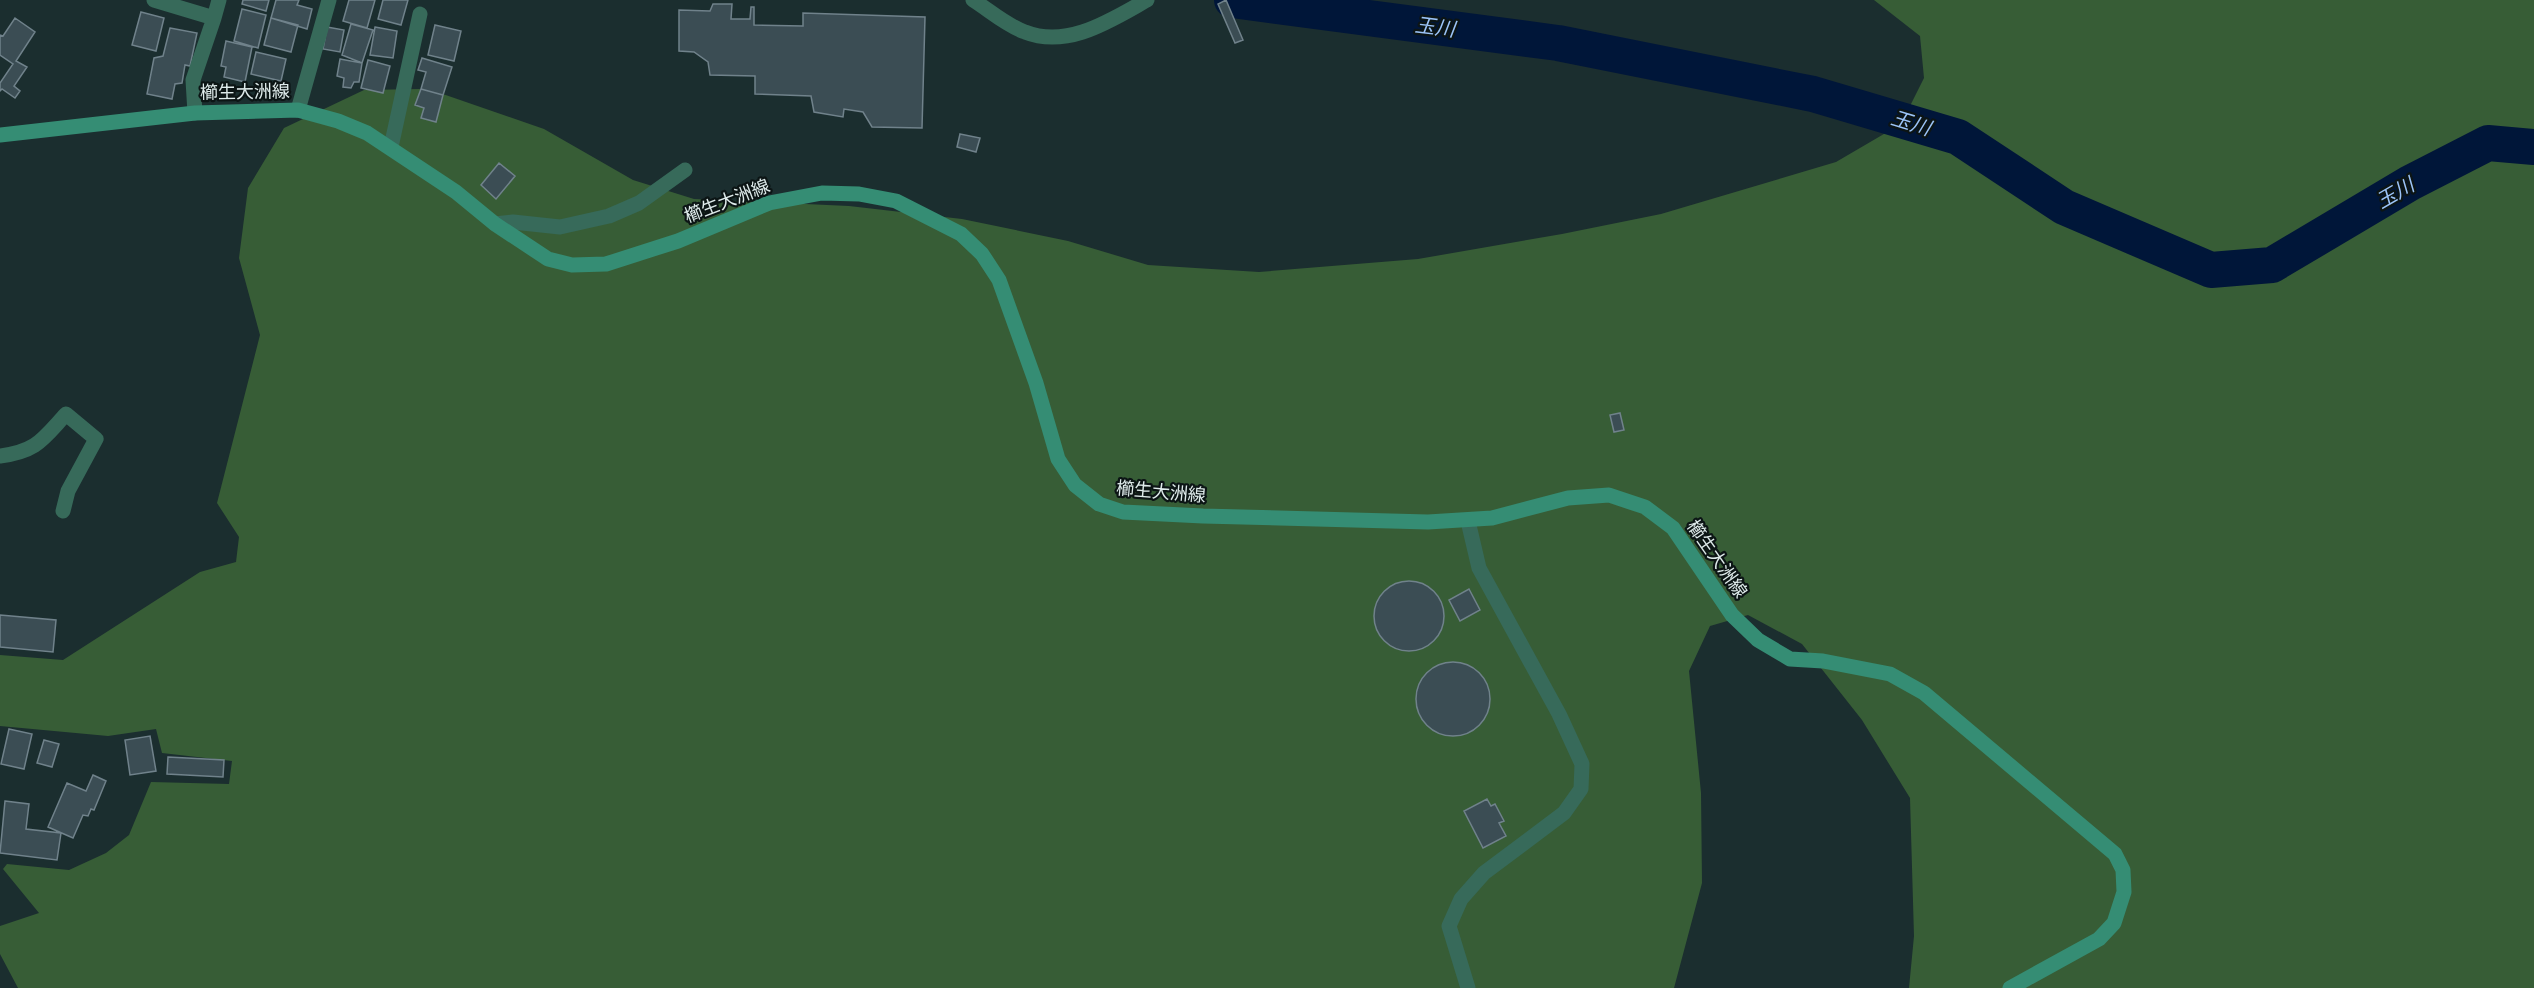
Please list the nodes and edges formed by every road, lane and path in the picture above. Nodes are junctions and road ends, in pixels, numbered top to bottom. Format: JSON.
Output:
{"nodes":[{"id":1,"x":154,"y":0,"type":"edge"},
{"id":2,"x":219,"y":0,"type":"edge"},
{"id":3,"x":329,"y":0,"type":"edge"},
{"id":4,"x":973,"y":0,"type":"edge"},
{"id":5,"x":1147,"y":0,"type":"edge"},
{"id":6,"x":420,"y":14,"type":"dead end"},
{"id":7,"x":214,"y":18,"type":"junction"},
{"id":8,"x":298,"y":110,"type":"junction"},
{"id":9,"x":195,"y":113,"type":"junction"},
{"id":10,"x":0,"y":135,"type":"edge"},
{"id":11,"x":391,"y":147,"type":"junction"},
{"id":12,"x":685,"y":170,"type":"dead end"},
{"id":13,"x":495,"y":224,"type":"junction"},
{"id":14,"x":0,"y":456,"type":"edge"},
{"id":15,"x":63,"y":512,"type":"dead end"},
{"id":16,"x":1468,"y":521,"type":"junction"},
{"id":17,"x":1467,"y":988,"type":"edge"},
{"id":18,"x":2010,"y":988,"type":"edge"}],
"edges":[{"from":1,"to":7,"type":"street"},
{"from":2,"to":7,"type":"street"},
{"from":3,"to":8,"type":"street"},
{"from":4,"to":5,"type":"street"},
{"from":6,"to":11,"type":"street"},
{"from":7,"to":9,"type":"street"},
{"from":8,"to":9,"type":"main road","name":"櫛生大洲線"},
{"from":8,"to":11,"type":"main road","name":"櫛生大洲線"},
{"from":9,"to":10,"type":"main road","name":"櫛生大洲線"},
{"from":11,"to":13,"type":"main road","name":"櫛生大洲線"},
{"from":12,"to":13,"type":"street"},
{"from":13,"to":16,"type":"main road","name":"櫛生大洲線"},
{"from":14,"to":15,"type":"street"},
{"from":16,"to":17,"type":"street"},
{"from":16,"to":18,"type":"main road","name":"櫛生大洲線"}]}
